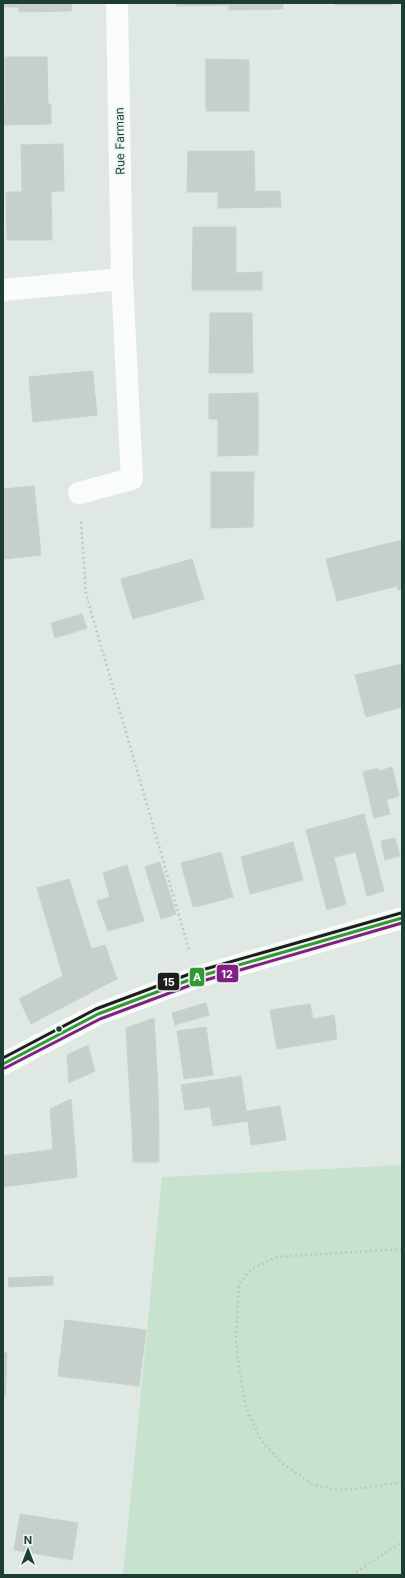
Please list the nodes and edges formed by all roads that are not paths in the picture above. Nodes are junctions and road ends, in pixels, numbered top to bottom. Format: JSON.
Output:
{"nodes":[{"id":1,"x":117,"y":3,"type":"edge"},
{"id":2,"x":122,"y":279,"type":"junction"},
{"id":3,"x":3,"y":290,"type":"edge"},
{"id":4,"x":79,"y":493,"type":"road end"},
{"id":5,"x":402,"y":918,"type":"edge"},
{"id":6,"x":3,"y":1064,"type":"edge"}],
"edges":[{"from":1,"to":2,"type":"street","name":"Rue Farman"},
{"from":2,"to":3,"type":"street"},
{"from":2,"to":4,"type":"street","name":"Rue Farman"},
{"from":5,"to":6,"type":"street"}]}
